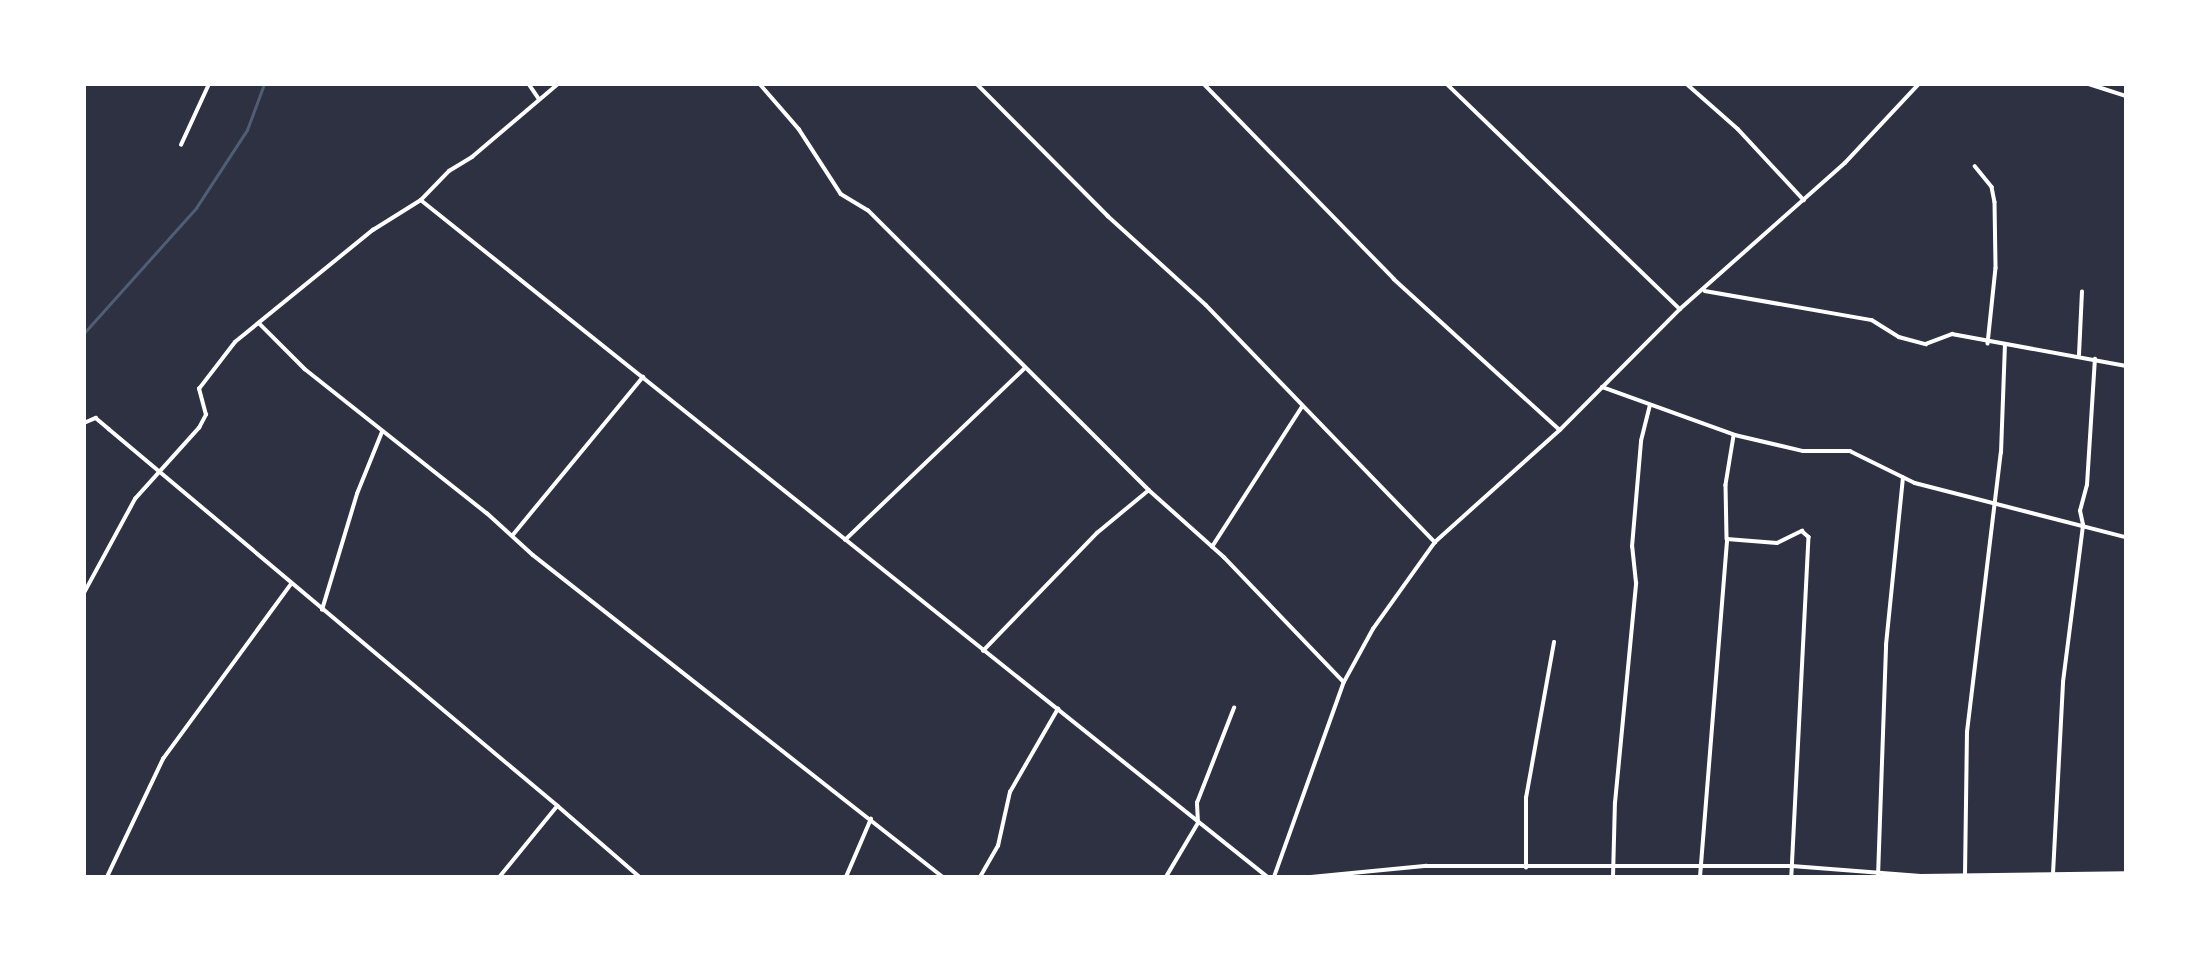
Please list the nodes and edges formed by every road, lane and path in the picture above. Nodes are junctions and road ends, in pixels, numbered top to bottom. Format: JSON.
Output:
{"nodes":[{"id":1,"x":209,"y":84,"type":"edge"},
{"id":2,"x":529,"y":84,"type":"edge"},
{"id":3,"x":558,"y":84,"type":"edge"},
{"id":4,"x":760,"y":84,"type":"edge"},
{"id":5,"x":976,"y":84,"type":"edge"},
{"id":6,"x":1204,"y":84,"type":"edge"},
{"id":7,"x":1447,"y":84,"type":"edge"},
{"id":8,"x":1687,"y":84,"type":"edge"},
{"id":9,"x":1919,"y":84,"type":"edge"},
{"id":10,"x":2089,"y":84,"type":"edge"},
{"id":11,"x":2126,"y":96,"type":"edge"},
{"id":12,"x":539,"y":99,"type":"junction"},
{"id":13,"x":181,"y":145,"type":"dead end"},
{"id":14,"x":1975,"y":166,"type":"dead end"},
{"id":15,"x":421,"y":200,"type":"junction"},
{"id":16,"x":1804,"y":200,"type":"junction"},
{"id":17,"x":1705,"y":291,"type":"junction"},
{"id":18,"x":2082,"y":292,"type":"dead end"},
{"id":19,"x":1680,"y":309,"type":"junction"},
{"id":20,"x":259,"y":323,"type":"junction"},
{"id":21,"x":1988,"y":344,"type":"junction"},
{"id":22,"x":2006,"y":345,"type":"junction"},
{"id":23,"x":2079,"y":355,"type":"junction"},
{"id":24,"x":2095,"y":359,"type":"junction"},
{"id":25,"x":2126,"y":366,"type":"edge"},
{"id":26,"x":1024,"y":369,"type":"junction"},
{"id":27,"x":643,"y":377,"type":"junction"},
{"id":28,"x":1602,"y":387,"type":"junction"},
{"id":29,"x":1650,"y":405,"type":"junction"},
{"id":30,"x":1302,"y":407,"type":"junction"},
{"id":31,"x":84,"y":423,"type":"edge"},
{"id":32,"x":1560,"y":430,"type":"junction"},
{"id":33,"x":382,"y":432,"type":"junction"},
{"id":34,"x":1735,"y":435,"type":"junction"},
{"id":35,"x":161,"y":471,"type":"junction"},
{"id":36,"x":1903,"y":478,"type":"junction"},
{"id":37,"x":1149,"y":490,"type":"junction"},
{"id":38,"x":1993,"y":503,"type":"junction"},
{"id":39,"x":2083,"y":525,"type":"junction"},
{"id":40,"x":512,"y":536,"type":"junction"},
{"id":41,"x":2126,"y":537,"type":"edge"},
{"id":42,"x":1727,"y":539,"type":"junction"},
{"id":43,"x":845,"y":540,"type":"junction"},
{"id":44,"x":1435,"y":542,"type":"junction"},
{"id":45,"x":1212,"y":547,"type":"junction"},
{"id":46,"x":291,"y":584,"type":"junction"},
{"id":47,"x":84,"y":593,"type":"edge"},
{"id":48,"x":322,"y":610,"type":"junction"},
{"id":49,"x":1554,"y":643,"type":"dead end"},
{"id":50,"x":983,"y":652,"type":"junction"},
{"id":51,"x":1344,"y":682,"type":"junction"},
{"id":52,"x":1234,"y":708,"type":"dead end"},
{"id":53,"x":1058,"y":709,"type":"junction"},
{"id":54,"x":558,"y":806,"type":"junction"},
{"id":55,"x":871,"y":819,"type":"junction"},
{"id":56,"x":1198,"y":822,"type":"junction"},
{"id":57,"x":1701,"y":865,"type":"junction"},
{"id":58,"x":1792,"y":866,"type":"junction"},
{"id":59,"x":1526,"y":868,"type":"junction"},
{"id":60,"x":1612,"y":869,"type":"junction"},
{"id":61,"x":1878,"y":871,"type":"junction"},
{"id":62,"x":2126,"y":873,"type":"edge"},
{"id":63,"x":2053,"y":874,"type":"junction"},
{"id":64,"x":1965,"y":875,"type":"edge"},
{"id":65,"x":107,"y":877,"type":"edge"},
{"id":66,"x":500,"y":877,"type":"edge"},
{"id":67,"x":640,"y":877,"type":"edge"},
{"id":68,"x":846,"y":877,"type":"edge"},
{"id":69,"x":943,"y":877,"type":"edge"},
{"id":70,"x":980,"y":877,"type":"edge"},
{"id":71,"x":1166,"y":877,"type":"edge"},
{"id":72,"x":1268,"y":877,"type":"edge"},
{"id":73,"x":1274,"y":877,"type":"edge"},
{"id":74,"x":1311,"y":877,"type":"edge"},
{"id":75,"x":1613,"y":877,"type":"edge"},
{"id":76,"x":1700,"y":877,"type":"edge"},
{"id":77,"x":1792,"y":877,"type":"edge"},
{"id":78,"x":1878,"y":877,"type":"edge"}],
"edges":[{"from":1,"to":13,"type":"street"},
{"from":2,"to":12,"type":"street"},
{"from":3,"to":12,"type":"street"},
{"from":4,"to":26,"type":"street"},
{"from":5,"to":30,"type":"street"},
{"from":6,"to":32,"type":"street"},
{"from":7,"to":19,"type":"street"},
{"from":8,"to":16,"type":"street"},
{"from":9,"to":16,"type":"street"},
{"from":10,"to":11,"type":"street"},
{"from":12,"to":15,"type":"street"},
{"from":14,"to":21,"type":"street"},
{"from":15,"to":20,"type":"street"},
{"from":15,"to":27,"type":"street"},
{"from":16,"to":17,"type":"street"},
{"from":17,"to":19,"type":"street"},
{"from":17,"to":21,"type":"street"},
{"from":18,"to":23,"type":"street"},
{"from":19,"to":28,"type":"street"},
{"from":20,"to":33,"type":"street"},
{"from":20,"to":35,"type":"street"},
{"from":21,"to":22,"type":"street"},
{"from":22,"to":23,"type":"street"},
{"from":22,"to":38,"type":"street"},
{"from":23,"to":24,"type":"street"},
{"from":24,"to":25,"type":"street"},
{"from":24,"to":39,"type":"street"},
{"from":26,"to":37,"type":"street"},
{"from":26,"to":43,"type":"street"},
{"from":27,"to":40,"type":"street"},
{"from":27,"to":43,"type":"street"},
{"from":28,"to":29,"type":"street"},
{"from":28,"to":32,"type":"street"},
{"from":29,"to":34,"type":"street"},
{"from":29,"to":60,"type":"street"},
{"from":30,"to":44,"type":"street"},
{"from":30,"to":45,"type":"street"},
{"from":31,"to":35,"type":"street"},
{"from":32,"to":44,"type":"street"},
{"from":33,"to":40,"type":"street"},
{"from":33,"to":48,"type":"street"},
{"from":34,"to":36,"type":"street"},
{"from":34,"to":42,"type":"street"},
{"from":35,"to":46,"type":"street"},
{"from":35,"to":47,"type":"street"},
{"from":36,"to":38,"type":"street"},
{"from":36,"to":61,"type":"street"},
{"from":37,"to":45,"type":"street"},
{"from":37,"to":50,"type":"street"},
{"from":38,"to":39,"type":"street"},
{"from":38,"to":64,"type":"street"},
{"from":39,"to":41,"type":"street"},
{"from":39,"to":63,"type":"street"},
{"from":40,"to":55,"type":"street"},
{"from":42,"to":57,"type":"street"},
{"from":42,"to":58,"type":"street"},
{"from":43,"to":50,"type":"street"},
{"from":44,"to":51,"type":"street"},
{"from":45,"to":51,"type":"street"},
{"from":46,"to":48,"type":"street"},
{"from":46,"to":65,"type":"street"},
{"from":48,"to":54,"type":"street"},
{"from":49,"to":59,"type":"street"},
{"from":50,"to":53,"type":"street"},
{"from":51,"to":73,"type":"street"},
{"from":52,"to":56,"type":"street"},
{"from":53,"to":56,"type":"street"},
{"from":53,"to":70,"type":"street"},
{"from":54,"to":66,"type":"street"},
{"from":54,"to":67,"type":"street"},
{"from":55,"to":68,"type":"street"},
{"from":55,"to":69,"type":"street"},
{"from":56,"to":71,"type":"street"},
{"from":56,"to":72,"type":"street"},
{"from":57,"to":58,"type":"street"},
{"from":57,"to":60,"type":"street"},
{"from":57,"to":76,"type":"street"},
{"from":58,"to":61,"type":"street"},
{"from":58,"to":77,"type":"street"},
{"from":59,"to":60,"type":"street"},
{"from":59,"to":74,"type":"street"},
{"from":60,"to":75,"type":"street"},
{"from":61,"to":64,"type":"street"},
{"from":61,"to":78,"type":"street"},
{"from":62,"to":63,"type":"street"},
{"from":63,"to":64,"type":"street"}]}
